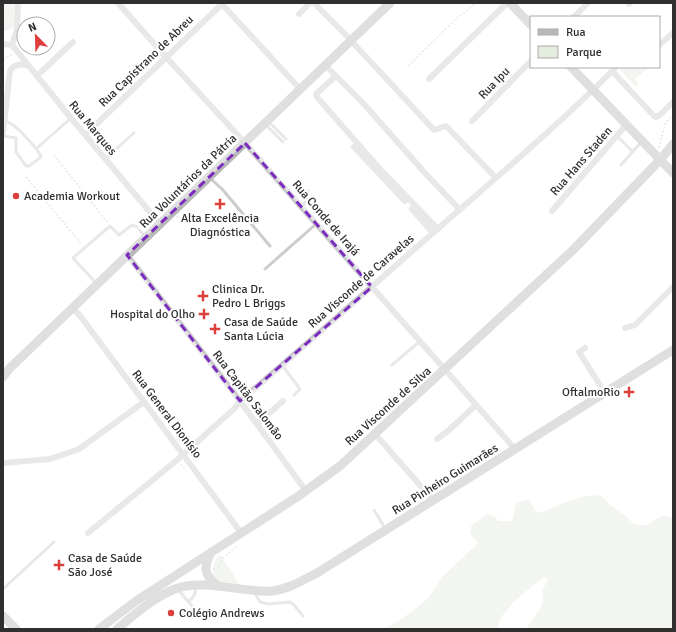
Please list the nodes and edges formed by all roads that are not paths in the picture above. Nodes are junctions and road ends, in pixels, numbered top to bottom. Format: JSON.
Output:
{"nodes":[{"id":1,"x":18,"y":3,"type":"edge"},
{"id":2,"x":118,"y":3,"type":"edge"},
{"id":3,"x":221,"y":3,"type":"edge"},
{"id":4,"x":310,"y":3,"type":"edge"},
{"id":5,"x":314,"y":3,"type":"edge"},
{"id":6,"x":390,"y":3,"type":"edge"},
{"id":7,"x":509,"y":3,"type":"edge"},
{"id":8,"x":588,"y":3,"type":"edge"},
{"id":9,"x":299,"y":14,"type":"dead end"},
{"id":10,"x":575,"y":16,"type":"edge"},
{"id":11,"x":530,"y":24,"type":"edge"},
{"id":12,"x":673,"y":33,"type":"edge"},
{"id":13,"x":351,"y":40,"type":"junction"},
{"id":14,"x":73,"y":42,"type":"dead end"},
{"id":15,"x":3,"y":44,"type":"edge"},
{"id":16,"x":12,"y":44,"type":"junction"},
{"id":17,"x":660,"y":44,"type":"edge"},
{"id":18,"x":166,"y":57,"type":"junction"},
{"id":19,"x":530,"y":62,"type":"edge"},
{"id":20,"x":27,"y":64,"type":"junction"},
{"id":21,"x":325,"y":65,"type":"junction"},
{"id":22,"x":572,"y":68,"type":"edge"},
{"id":23,"x":614,"y":69,"type":"edge"},
{"id":24,"x":39,"y":74,"type":"junction"},
{"id":25,"x":336,"y":76,"type":"junction"},
{"id":26,"x":429,"y":79,"type":"dead end"},
{"id":27,"x":300,"y":89,"type":"junction"},
{"id":28,"x":593,"y":90,"type":"junction"},
{"id":29,"x":673,"y":102,"type":"edge"},
{"id":30,"x":71,"y":118,"type":"junction"},
{"id":31,"x":4,"y":121,"type":"junction"},
{"id":32,"x":472,"y":121,"type":"dead end"},
{"id":33,"x":266,"y":122,"type":"junction"},
{"id":34,"x":626,"y":125,"type":"junction"},
{"id":35,"x":134,"y":133,"type":"dead end"},
{"id":36,"x":3,"y":134,"type":"edge"},
{"id":37,"x":85,"y":135,"type":"junction"},
{"id":38,"x":617,"y":136,"type":"junction"},
{"id":39,"x":286,"y":139,"type":"dead end"},
{"id":40,"x":642,"y":141,"type":"junction"},
{"id":41,"x":245,"y":142,"type":"junction"},
{"id":42,"x":283,"y":142,"type":"dead end"},
{"id":43,"x":673,"y":144,"type":"edge"},
{"id":44,"x":354,"y":147,"type":"dead end"},
{"id":45,"x":36,"y":149,"type":"junction"},
{"id":46,"x":633,"y":152,"type":"junction"},
{"id":47,"x":105,"y":159,"type":"junction"},
{"id":48,"x":660,"y":160,"type":"junction"},
{"id":49,"x":621,"y":165,"type":"dead end"},
{"id":50,"x":673,"y":173,"type":"edge"},
{"id":51,"x":209,"y":177,"type":"junction"},
{"id":52,"x":496,"y":178,"type":"junction"},
{"id":53,"x":308,"y":191,"type":"dead end"},
{"id":54,"x":301,"y":207,"type":"junction"},
{"id":55,"x":460,"y":210,"type":"junction"},
{"id":56,"x":552,"y":211,"type":"dead end"},
{"id":57,"x":160,"y":224,"type":"junction"},
{"id":58,"x":316,"y":224,"type":"junction"},
{"id":59,"x":141,"y":231,"type":"junction"},
{"id":60,"x":436,"y":231,"type":"junction"},
{"id":61,"x":270,"y":246,"type":"dead end"},
{"id":62,"x":127,"y":255,"type":"junction"},
{"id":63,"x":265,"y":269,"type":"dead end"},
{"id":64,"x":97,"y":284,"type":"junction"},
{"id":65,"x":372,"y":287,"type":"junction"},
{"id":66,"x":673,"y":287,"type":"edge"},
{"id":67,"x":73,"y":308,"type":"junction"},
{"id":68,"x":625,"y":328,"type":"dead end"},
{"id":69,"x":420,"y":341,"type":"junction"},
{"id":70,"x":585,"y":348,"type":"dead end"},
{"id":71,"x":673,"y":350,"type":"edge"},
{"id":72,"x":282,"y":365,"type":"junction"},
{"id":73,"x":392,"y":365,"type":"dead end"},
{"id":74,"x":445,"y":370,"type":"junction"},
{"id":75,"x":3,"y":377,"type":"edge"},
{"id":76,"x":605,"y":393,"type":"junction"},
{"id":77,"x":294,"y":395,"type":"dead end"},
{"id":78,"x":240,"y":401,"type":"junction"},
{"id":79,"x":283,"y":401,"type":"dead end"},
{"id":80,"x":144,"y":402,"type":"junction"},
{"id":81,"x":476,"y":405,"type":"junction"},
{"id":82,"x":257,"y":424,"type":"junction"},
{"id":83,"x":375,"y":434,"type":"junction"},
{"id":84,"x":437,"y":439,"type":"dead end"},
{"id":85,"x":515,"y":449,"type":"junction"},
{"id":86,"x":183,"y":454,"type":"junction"},
{"id":87,"x":3,"y":463,"type":"edge"},
{"id":88,"x":306,"y":491,"type":"junction"},
{"id":89,"x":433,"y":500,"type":"junction"},
{"id":90,"x":374,"y":510,"type":"dead end"},
{"id":91,"x":386,"y":530,"type":"junction"},
{"id":92,"x":88,"y":533,"type":"dead end"},
{"id":93,"x":242,"y":534,"type":"junction"},
{"id":94,"x":54,"y":542,"type":"dead end"},
{"id":95,"x":211,"y":552,"type":"junction"},
{"id":96,"x":196,"y":586,"type":"junction"},
{"id":97,"x":218,"y":586,"type":"junction"},
{"id":98,"x":180,"y":587,"type":"junction"},
{"id":99,"x":3,"y":589,"type":"edge"},
{"id":100,"x":254,"y":591,"type":"junction"},
{"id":101,"x":188,"y":600,"type":"junction"},
{"id":102,"x":192,"y":606,"type":"dead end"},
{"id":103,"x":3,"y":616,"type":"edge"},
{"id":104,"x":303,"y":616,"type":"dead end"},
{"id":105,"x":16,"y":629,"type":"edge"},
{"id":106,"x":98,"y":629,"type":"edge"},
{"id":107,"x":117,"y":629,"type":"edge"}],
"edges":[{"from":1,"to":16,"type":"street"},
{"from":2,"to":18,"type":"street","name":"Rua Conde de Irajá"},
{"from":3,"to":18,"type":"street","name":"Rua Capistrano de Abreu"},
{"from":3,"to":27,"type":"street"},
{"from":4,"to":9,"type":"street"},
{"from":5,"to":13,"type":"street"},
{"from":6,"to":13,"type":"main road","name":"Rua Voluntários da Pátria"},
{"from":7,"to":11,"type":"main road"},
{"from":7,"to":26,"type":"street"},
{"from":8,"to":10,"type":"street"},
{"from":12,"to":17,"type":"street"},
{"from":13,"to":21,"type":"main road","name":"Rua Voluntários da Pátria"},
{"from":13,"to":52,"type":"street"},
{"from":14,"to":24,"type":"street"},
{"from":15,"to":16,"type":"street"},
{"from":16,"to":20,"type":"street","name":"Rua Marques"},
{"from":18,"to":37,"type":"street","name":"Rua Capistrano de Abreu"},
{"from":18,"to":41,"type":"street","name":"Rua Conde de Irajá"},
{"from":19,"to":32,"type":"street","name":"Rua Ipu"},
{"from":20,"to":24,"type":"street","name":"Rua Marques"},
{"from":20,"to":31,"type":"street"},
{"from":21,"to":25,"type":"street"},
{"from":21,"to":27,"type":"main road","name":"Rua Voluntários da Pátria"},
{"from":22,"to":28,"type":"main road"},
{"from":23,"to":28,"type":"street","name":"Rua Visconde de Caravelas"},
{"from":23,"to":29,"type":"street"},
{"from":24,"to":30,"type":"street","name":"Rua Marques"},
{"from":25,"to":55,"type":"street"},
{"from":25,"to":60,"type":"street"},
{"from":27,"to":33,"type":"main road","name":"Rua Voluntários da Pátria"},
{"from":28,"to":34,"type":"main road"},
{"from":28,"to":52,"type":"street","name":"Rua Visconde de Caravelas"},
{"from":30,"to":37,"type":"street","name":"Rua Marques"},
{"from":30,"to":45,"type":"lane"},
{"from":31,"to":36,"type":"street"},
{"from":31,"to":45,"type":"lane"},
{"from":33,"to":39,"type":"lane"},
{"from":33,"to":41,"type":"main road","name":"Rua Voluntários da Pátria"},
{"from":33,"to":42,"type":"lane"},
{"from":34,"to":38,"type":"street","name":"Rua Hans Staden"},
{"from":34,"to":40,"type":"main road"},
{"from":35,"to":47,"type":"lane"},
{"from":36,"to":45,"type":"lane"},
{"from":37,"to":47,"type":"street","name":"Rua Marques"},
{"from":38,"to":46,"type":"lane"},
{"from":38,"to":56,"type":"street","name":"Rua Hans Staden"},
{"from":40,"to":46,"type":"lane"},
{"from":40,"to":48,"type":"main road"},
{"from":41,"to":51,"type":"main road","name":"Rua Voluntários da Pátria"},
{"from":41,"to":54,"type":"street","name":"Rua Conde de Irajá"},
{"from":43,"to":48,"type":"main road","name":"Rua Visconde de Silva"},
{"from":44,"to":60,"type":"street"},
{"from":46,"to":49,"type":"lane"},
{"from":47,"to":57,"type":"street","name":"Rua Marques"},
{"from":48,"to":50,"type":"main road"},
{"from":48,"to":74,"type":"main road","name":"Rua Visconde de Silva"},
{"from":51,"to":57,"type":"main road","name":"Rua Voluntários da Pátria"},
{"from":51,"to":61,"type":"lane"},
{"from":52,"to":55,"type":"street","name":"Rua Visconde de Caravelas"},
{"from":53,"to":54,"type":"lane"},
{"from":54,"to":58,"type":"street","name":"Rua Conde de Irajá"},
{"from":55,"to":60,"type":"street","name":"Rua Visconde de Caravelas"},
{"from":57,"to":59,"type":"main road","name":"Rua Voluntários da Pátria"},
{"from":58,"to":63,"type":"lane"},
{"from":58,"to":65,"type":"street","name":"Rua Conde de Irajá"},
{"from":59,"to":62,"type":"main road","name":"Rua Voluntários da Pátria"},
{"from":59,"to":64,"type":"lane"},
{"from":60,"to":65,"type":"street","name":"Rua Visconde de Caravelas"},
{"from":62,"to":64,"type":"main road","name":"Rua Voluntários da Pátria"},
{"from":62,"to":78,"type":"street","name":"Rua Capitão Salomão"},
{"from":64,"to":67,"type":"main road","name":"Rua Voluntários da Pátria"},
{"from":65,"to":69,"type":"street","name":"Rua Conde de Irajá"},
{"from":65,"to":72,"type":"street","name":"Rua Visconde de Caravelas"},
{"from":66,"to":68,"type":"street"},
{"from":67,"to":75,"type":"main road","name":"Rua Voluntários da Pátria"},
{"from":67,"to":80,"type":"street","name":"Rua General Dionísio"},
{"from":69,"to":73,"type":"lane"},
{"from":69,"to":74,"type":"street","name":"Rua Conde de Irajá"},
{"from":70,"to":76,"type":"street"},
{"from":71,"to":76,"type":"main road","name":"Rua Pinheiro Guimarães"},
{"from":72,"to":77,"type":"lane"},
{"from":72,"to":78,"type":"street","name":"Rua Visconde de Caravelas"},
{"from":74,"to":81,"type":"street","name":"Rua Conde de Irajá"},
{"from":74,"to":83,"type":"main road","name":"Rua Visconde de Silva"},
{"from":76,"to":85,"type":"main road","name":"Rua Pinheiro Guimarães"},
{"from":78,"to":82,"type":"street","name":"Rua Capitão Salomão"},
{"from":78,"to":86,"type":"street","name":"Rua Visconde de Caravelas"},
{"from":79,"to":82,"type":"street"},
{"from":80,"to":86,"type":"street","name":"Rua General Dionísio"},
{"from":80,"to":87,"type":"street"},
{"from":81,"to":84,"type":"street"},
{"from":81,"to":85,"type":"street","name":"Rua Conde de Irajá"},
{"from":82,"to":88,"type":"street","name":"Rua Capitão Salomão"},
{"from":83,"to":88,"type":"main road","name":"Rua Visconde de Silva"},
{"from":83,"to":89,"type":"street"},
{"from":85,"to":89,"type":"main road","name":"Rua Pinheiro Guimarães"},
{"from":86,"to":92,"type":"street","name":"Rua Visconde de Caravelas"},
{"from":86,"to":93,"type":"street","name":"Rua General Dionísio"},
{"from":88,"to":93,"type":"main road","name":"Rua Visconde de Silva"},
{"from":89,"to":91,"type":"main road","name":"Rua Pinheiro Guimarães"},
{"from":90,"to":91,"type":"lane"},
{"from":91,"to":100,"type":"main road","name":"Rua Pinheiro Guimarães"},
{"from":93,"to":95,"type":"main road","name":"Rua Visconde de Silva"},
{"from":94,"to":99,"type":"lane"},
{"from":95,"to":97,"type":"main road"},
{"from":95,"to":106,"type":"main road","name":"Rua Visconde de Silva"},
{"from":96,"to":97,"type":"main road","name":"Rua Pinheiro Guimarães"},
{"from":96,"to":98,"type":"main road","name":"Rua Pinheiro Guimarães"},
{"from":96,"to":101,"type":"lane"},
{"from":97,"to":100,"type":"main road","name":"Rua Pinheiro Guimarães"},
{"from":98,"to":101,"type":"lane"},
{"from":98,"to":107,"type":"main road"},
{"from":100,"to":104,"type":"lane"},
{"from":101,"to":102,"type":"lane"},
{"from":103,"to":105,"type":"main road"}]}
